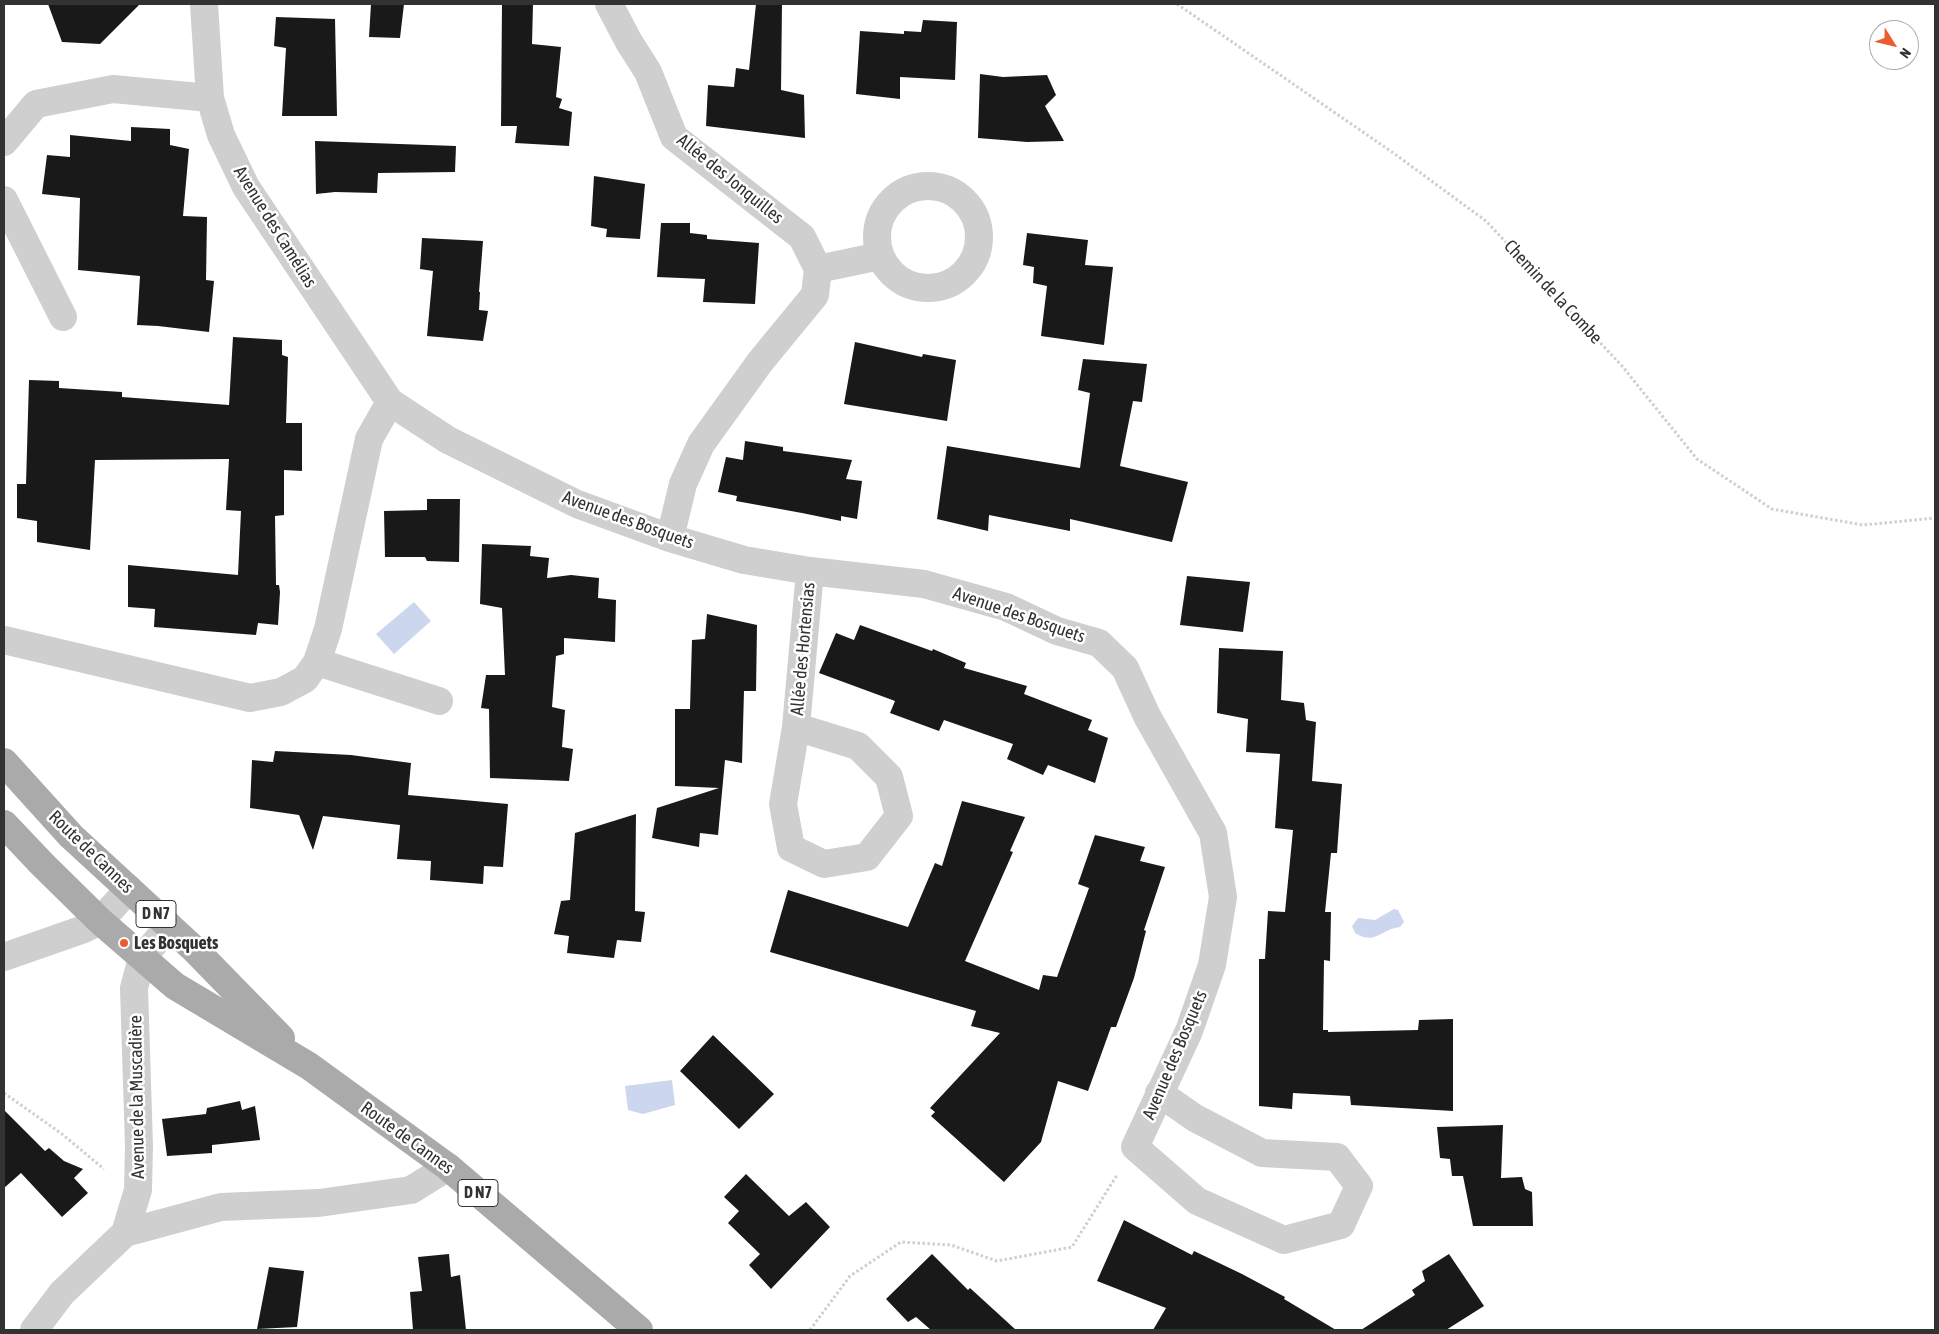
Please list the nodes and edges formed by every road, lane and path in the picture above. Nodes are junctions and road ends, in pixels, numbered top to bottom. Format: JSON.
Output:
{"nodes":[{"id":1,"x":204,"y":4,"type":"edge"},
{"id":2,"x":609,"y":4,"type":"edge"},
{"id":3,"x":1177,"y":4,"type":"edge"},
{"id":4,"x":210,"y":98,"type":"junction"},
{"id":5,"x":4,"y":142,"type":"edge"},
{"id":6,"x":4,"y":200,"type":"edge"},
{"id":7,"x":880,"y":256,"type":"dead end"},
{"id":8,"x":818,"y":269,"type":"junction"},
{"id":9,"x":63,"y":317,"type":"dead end"},
{"id":10,"x":390,"y":402,"type":"junction"},
{"id":11,"x":1935,"y":518,"type":"edge"},
{"id":12,"x":670,"y":538,"type":"junction"},
{"id":13,"x":810,"y":571,"type":"junction"},
{"id":14,"x":4,"y":640,"type":"edge"},
{"id":15,"x":317,"y":662,"type":"junction"},
{"id":16,"x":439,"y":701,"type":"dead end"},
{"id":17,"x":796,"y":727,"type":"junction"},
{"id":18,"x":4,"y":762,"type":"edge"},
{"id":19,"x":4,"y":824,"type":"edge"},
{"id":20,"x":129,"y":889,"type":"junction"},
{"id":21,"x":92,"y":925,"type":"junction"},
{"id":22,"x":169,"y":926,"type":"junction"},
{"id":23,"x":5,"y":954,"type":"edge"},
{"id":24,"x":142,"y":958,"type":"junction"},
{"id":25,"x":308,"y":1066,"type":"junction"},
{"id":26,"x":4,"y":1093,"type":"edge"},
{"id":27,"x":1159,"y":1093,"type":"junction"},
{"id":28,"x":1135,"y":1147,"type":"junction"},
{"id":29,"x":448,"y":1168,"type":"junction"},
{"id":30,"x":138,"y":1190,"type":"junction"},
{"id":31,"x":125,"y":1233,"type":"junction"},
{"id":32,"x":34,"y":1330,"type":"edge"},
{"id":33,"x":639,"y":1330,"type":"edge"},
{"id":34,"x":810,"y":1330,"type":"edge"}],
"edges":[{"from":1,"to":4,"type":"street","name":"Avenue des Camélias"},
{"from":2,"to":8,"type":"street","name":"Allée des Jonquilles"},
{"from":3,"to":11,"type":"path","name":"Chemin de la Combe"},
{"from":4,"to":5,"type":"street"},
{"from":4,"to":10,"type":"street","name":"Avenue des Camélias"},
{"from":6,"to":9,"type":"street"},
{"from":7,"to":8,"type":"street"},
{"from":8,"to":12,"type":"street"},
{"from":10,"to":12,"type":"street","name":"Avenue des Bosquets"},
{"from":10,"to":15,"type":"street"},
{"from":12,"to":13,"type":"street","name":"Avenue des Bosquets"},
{"from":13,"to":17,"type":"street","name":"Allée des Hortensias"},
{"from":13,"to":27,"type":"street","name":"Avenue des Bosquets"},
{"from":14,"to":15,"type":"street"},
{"from":15,"to":16,"type":"street"},
{"from":17,"to":17,"type":"street","name":"Allée des Hortensias"},
{"from":18,"to":20,"type":"main road","name":"Route de Cannes","number":"D N7"},
{"from":19,"to":21,"type":"main road","name":"Route de Cannes","number":"D N7"},
{"from":20,"to":21,"type":"street"},
{"from":20,"to":22,"type":"main road","name":"Route de Cannes","number":"D N7"},
{"from":21,"to":23,"type":"street"},
{"from":21,"to":24,"type":"main road","name":"Route de Cannes","number":"D N7"},
{"from":22,"to":24,"type":"street","name":"Avenue de la Muscadière"},
{"from":22,"to":25,"type":"main road","name":"Route de Cannes","number":"D N7"},
{"from":24,"to":25,"type":"main road","name":"Route de Cannes","number":"D N7"},
{"from":24,"to":30,"type":"street","name":"Avenue de la Muscadière"},
{"from":25,"to":29,"type":"main road","name":"Route de Cannes","number":"D N7"},
{"from":26,"to":30,"type":"path"},
{"from":27,"to":28,"type":"street","name":"Avenue des Bosquets"},
{"from":27,"to":28,"type":"street"},
{"from":28,"to":34,"type":"path"},
{"from":29,"to":31,"type":"street"},
{"from":29,"to":33,"type":"main road","name":"Route de Cannes","number":"D N7"},
{"from":30,"to":31,"type":"street","name":"Avenue de la Muscadière"},
{"from":31,"to":32,"type":"street","name":"Avenue de la Muscadière"}]}
